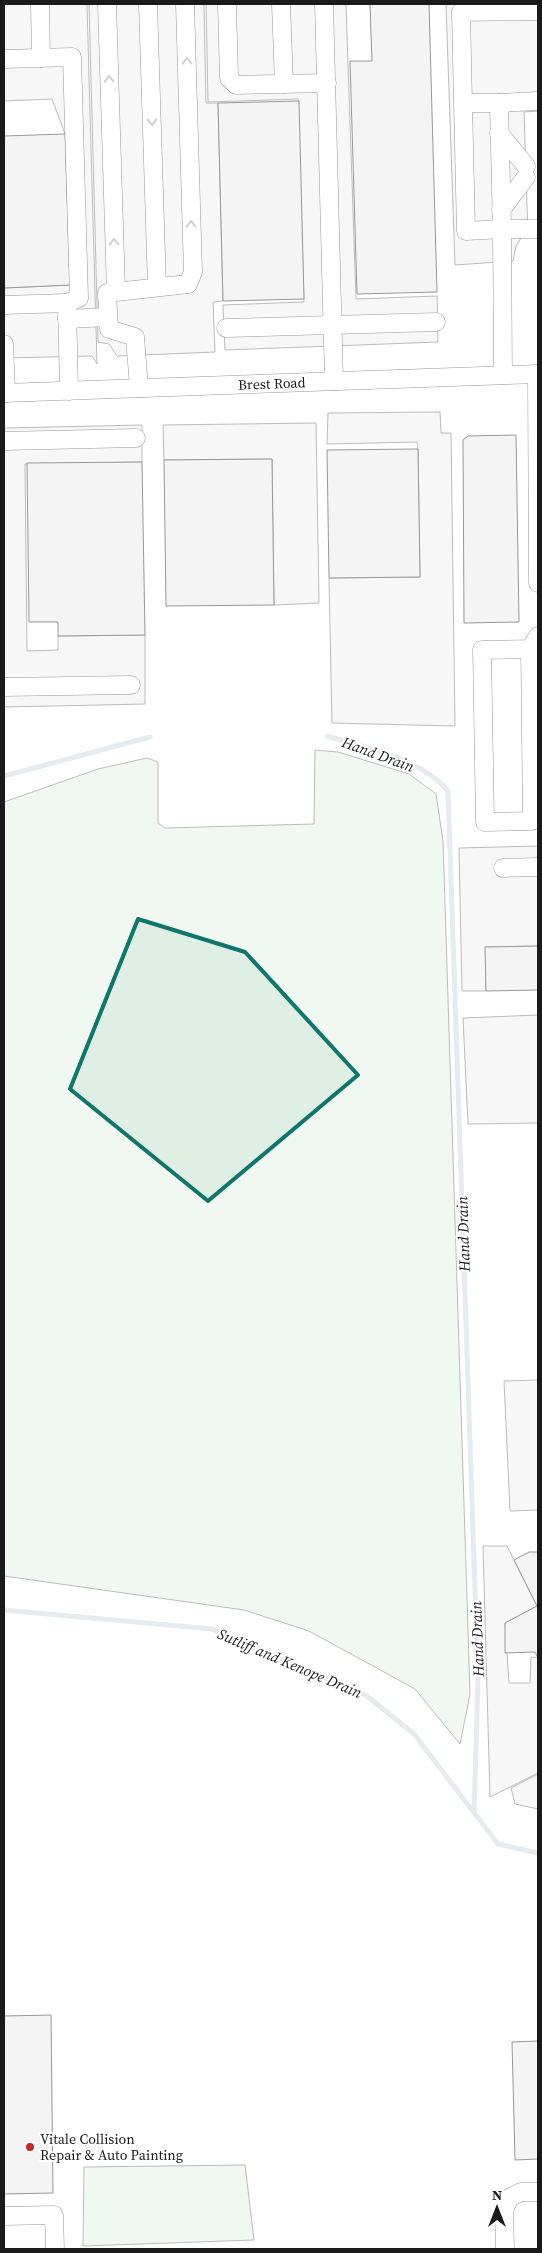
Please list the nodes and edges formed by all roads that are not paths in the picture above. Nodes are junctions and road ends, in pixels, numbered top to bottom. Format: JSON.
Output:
{"nodes":[{"id":1,"x":40,"y":4,"type":"edge"},
{"id":2,"x":107,"y":4,"type":"edge"},
{"id":3,"x":148,"y":4,"type":"edge"},
{"id":4,"x":185,"y":4,"type":"edge"},
{"id":5,"x":227,"y":4,"type":"edge"},
{"id":6,"x":281,"y":4,"type":"edge"},
{"id":7,"x":324,"y":4,"type":"edge"},
{"id":8,"x":538,"y":11,"type":"edge"},
{"id":9,"x":41,"y":58,"type":"junction"},
{"id":10,"x":4,"y":59,"type":"edge"},
{"id":11,"x":327,"y":83,"type":"junction"},
{"id":12,"x":284,"y":84,"type":"junction"},
{"id":13,"x":538,"y":102,"type":"edge"},
{"id":14,"x":463,"y":103,"type":"junction"},
{"id":15,"x":499,"y":103,"type":"junction"},
{"id":16,"x":499,"y":132,"type":"junction"},
{"id":17,"x":501,"y":210,"type":"junction"},
{"id":18,"x":538,"y":229,"type":"edge"},
{"id":19,"x":502,"y":230,"type":"junction"},
{"id":20,"x":157,"y":287,"type":"junction"},
{"id":21,"x":116,"y":291,"type":"junction"},
{"id":22,"x":4,"y":305,"type":"edge"},
{"id":23,"x":67,"y":311,"type":"junction"},
{"id":24,"x":108,"y":317,"type":"junction"},
{"id":25,"x":436,"y":322,"type":"dead end"},
{"id":26,"x":332,"y":325,"type":"junction"},
{"id":27,"x":226,"y":328,"type":"dead end"},
{"id":28,"x":4,"y":344,"type":"edge"},
{"id":29,"x":538,"y":374,"type":"edge"},
{"id":30,"x":503,"y":375,"type":"junction"},
{"id":31,"x":334,"y":381,"type":"junction"},
{"id":32,"x":139,"y":388,"type":"junction"},
{"id":33,"x":69,"y":391,"type":"junction"},
{"id":34,"x":5,"y":393,"type":"edge"},
{"id":35,"x":136,"y":438,"type":"dead end"},
{"id":36,"x":4,"y":441,"type":"edge"},
{"id":37,"x":538,"y":526,"type":"edge"},
{"id":38,"x":538,"y":582,"type":"edge"},
{"id":39,"x":534,"y":643,"type":"edge"},
{"id":40,"x":132,"y":685,"type":"dead end"},
{"id":41,"x":4,"y":687,"type":"edge"},
{"id":42,"x":538,"y":867,"type":"edge"},
{"id":43,"x":503,"y":868,"type":"dead end"},
{"id":44,"x":538,"y":2192,"type":"edge"},
{"id":45,"x":4,"y":2216,"type":"edge"},
{"id":46,"x":55,"y":2249,"type":"edge"},
{"id":47,"x":505,"y":2249,"type":"edge"}],
"edges":[{"from":1,"to":9,"type":"street"},
{"from":21,"to":2,"type":"street","one_way":true},
{"from":3,"to":20,"type":"street","one_way":true},
{"from":20,"to":4,"type":"street","one_way":true},
{"from":5,"to":12,"type":"street"},
{"from":6,"to":12,"type":"street"},
{"from":7,"to":11,"type":"street"},
{"from":8,"to":14,"type":"street"},
{"from":9,"to":10,"type":"street"},
{"from":9,"to":23,"type":"street"},
{"from":11,"to":12,"type":"street"},
{"from":11,"to":26,"type":"street"},
{"from":13,"to":15,"type":"street"},
{"from":14,"to":15,"type":"street"},
{"from":14,"to":19,"type":"street"},
{"from":15,"to":16,"type":"street"},
{"from":16,"to":17,"type":"street"},
{"from":16,"to":17,"type":"street"},
{"from":17,"to":19,"type":"street"},
{"from":18,"to":19,"type":"street"},
{"from":19,"to":30,"type":"street"},
{"from":20,"to":21,"type":"street"},
{"from":21,"to":24,"type":"street"},
{"from":22,"to":23,"type":"street"},
{"from":23,"to":24,"type":"street"},
{"from":23,"to":33,"type":"street"},
{"from":24,"to":32,"type":"street"},
{"from":25,"to":26,"type":"street"},
{"from":26,"to":27,"type":"street"},
{"from":26,"to":31,"type":"street"},
{"from":28,"to":34,"type":"street"},
{"from":29,"to":30,"type":"street","name":"Brest Road"},
{"from":29,"to":37,"type":"street"},
{"from":30,"to":31,"type":"street","name":"Brest Road"},
{"from":31,"to":32,"type":"street","name":"Brest Road"},
{"from":32,"to":33,"type":"street","name":"Brest Road"},
{"from":33,"to":34,"type":"street","name":"Brest Road"},
{"from":35,"to":36,"type":"street"},
{"from":37,"to":38,"type":"street"},
{"from":39,"to":39,"type":"street"},
{"from":40,"to":41,"type":"street"},
{"from":42,"to":43,"type":"street"},
{"from":44,"to":47,"type":"street"},
{"from":45,"to":46,"type":"street"}]}
